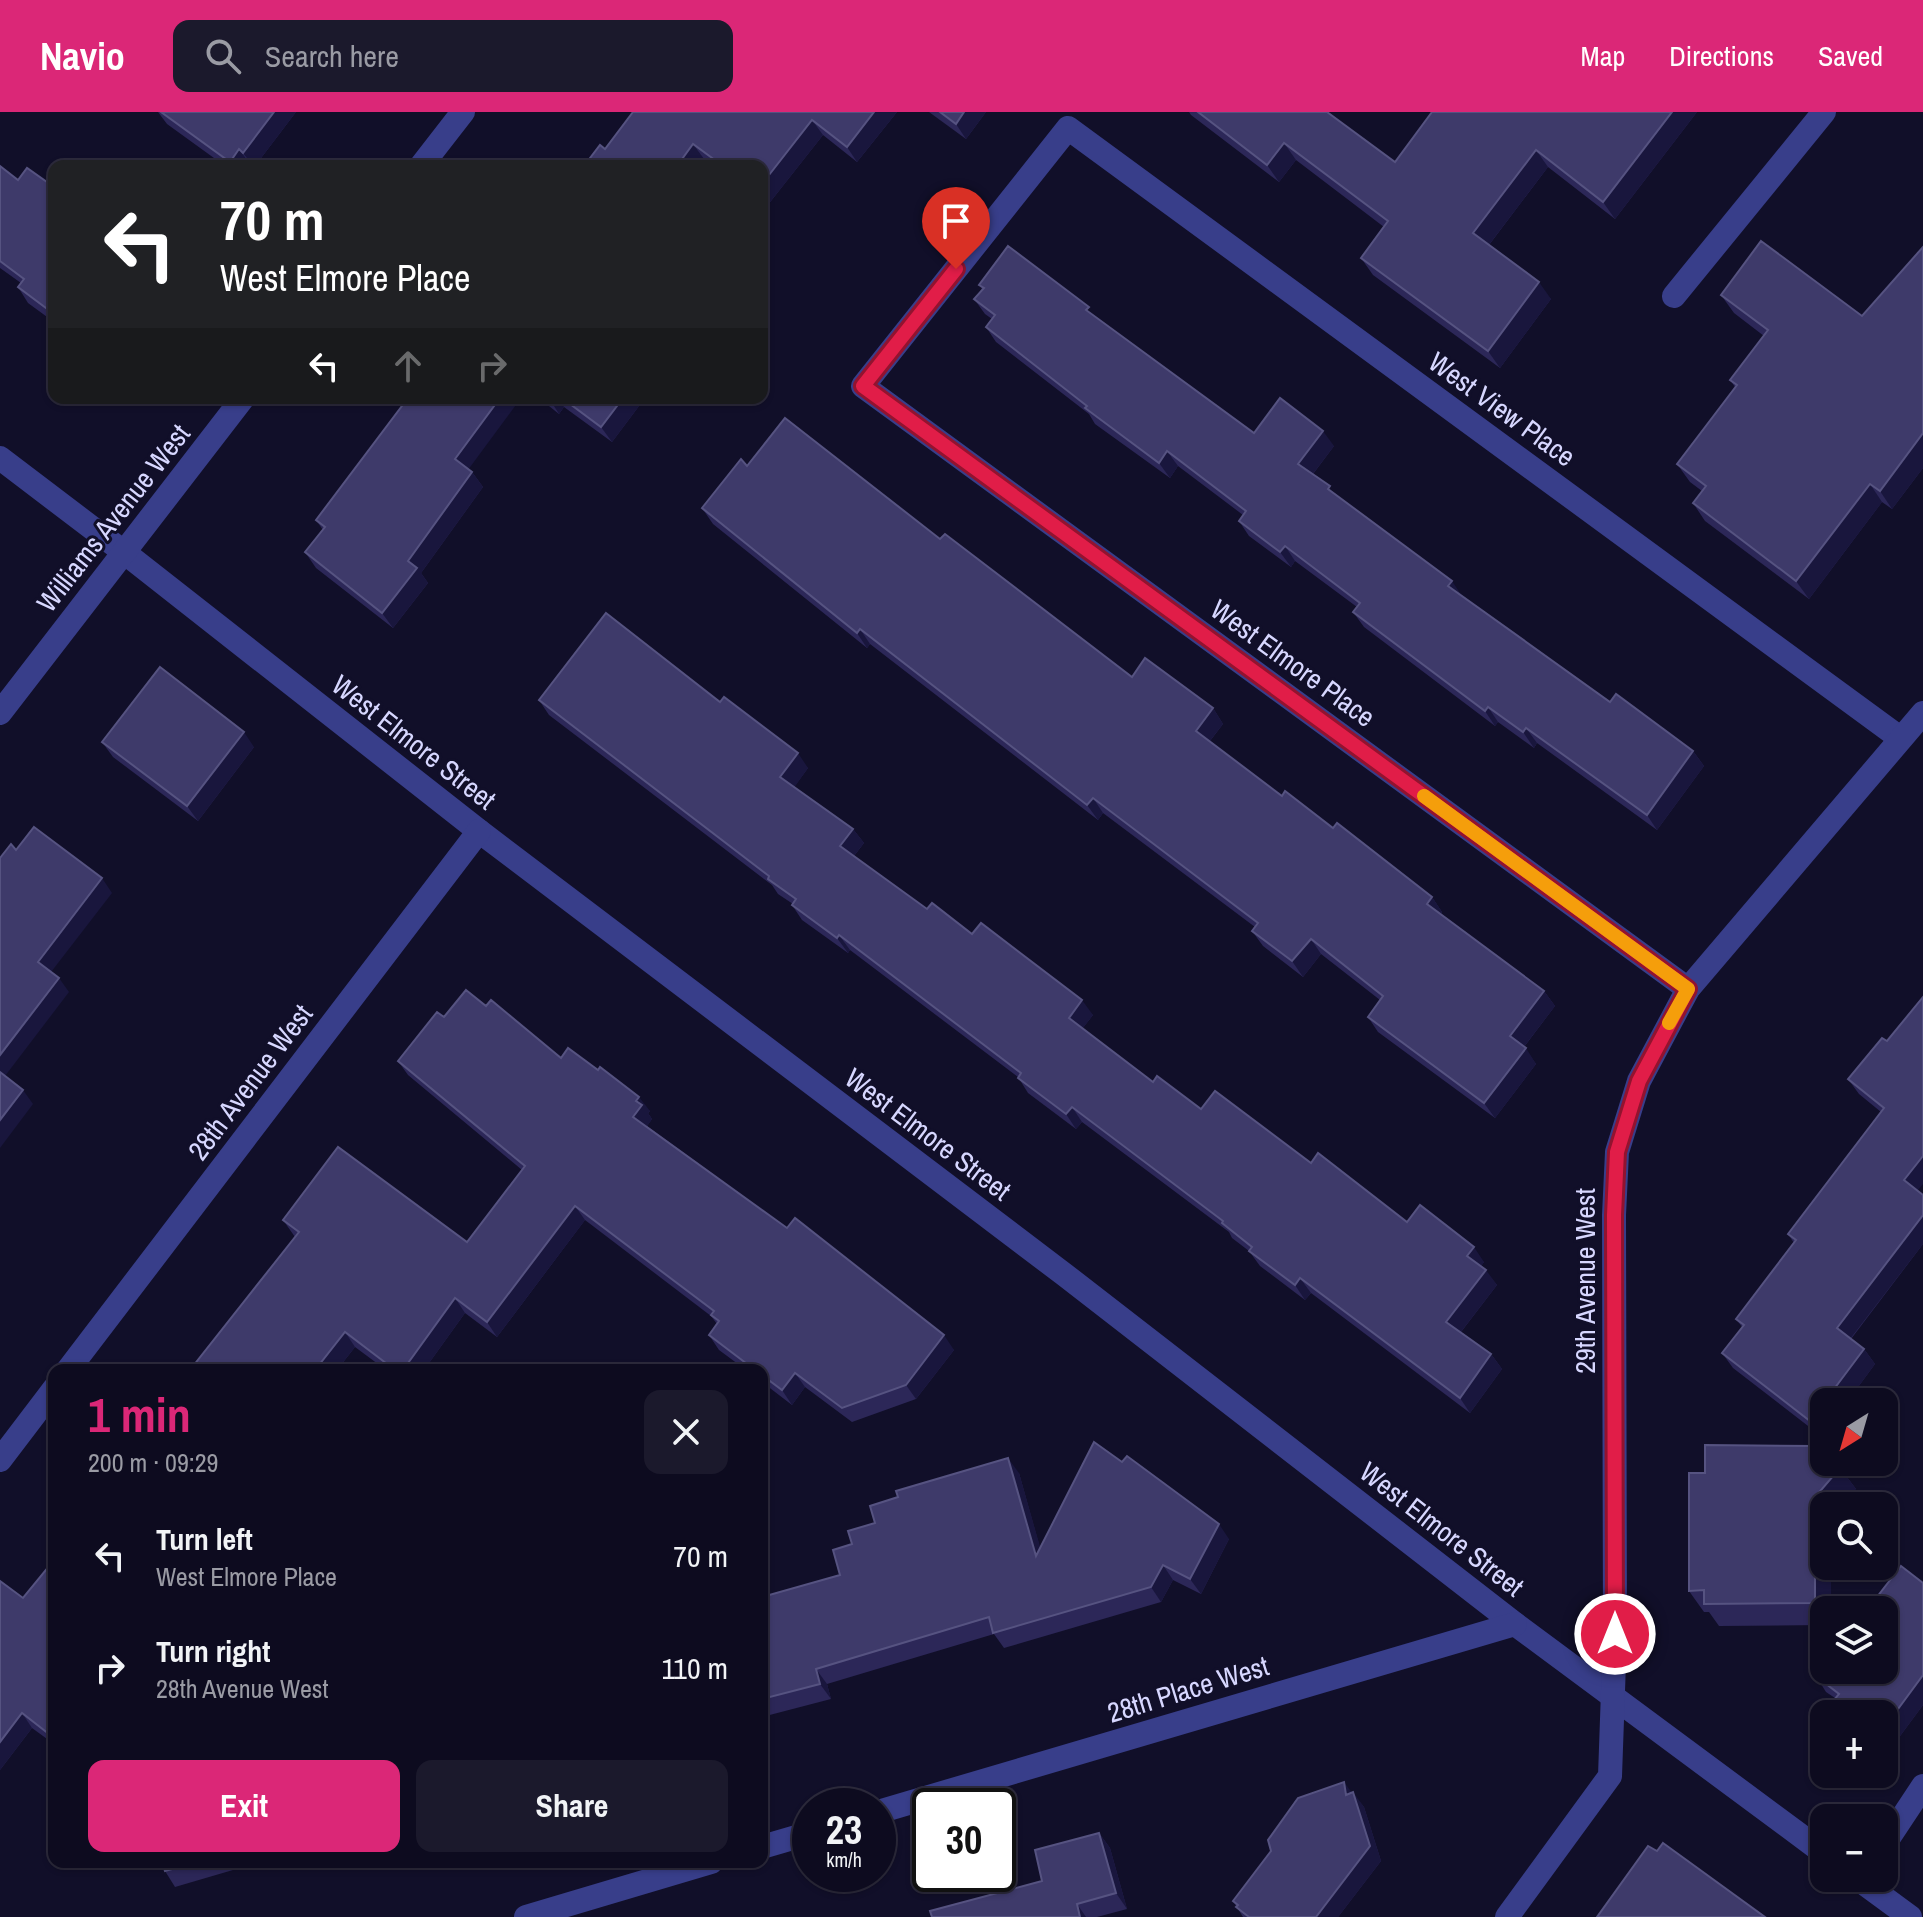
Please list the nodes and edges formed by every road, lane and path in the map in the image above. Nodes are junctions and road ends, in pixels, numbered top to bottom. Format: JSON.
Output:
{"nodes":[{"id":1,"x":463,"y":112,"type":"edge"},
{"id":2,"x":1824,"y":112,"type":"edge"},
{"id":3,"x":426,"y":160,"type":"edge"},
{"id":4,"x":1674,"y":296,"type":"dead end"},
{"id":5,"x":863,"y":386,"type":"joint"},
{"id":6,"x":238,"y":404,"type":"edge"},
{"id":7,"x":0,"y":458,"type":"edge"},
{"id":8,"x":125,"y":553,"type":"junction"},
{"id":9,"x":0,"y":713,"type":"edge"},
{"id":10,"x":1923,"y":713,"type":"edge"},
{"id":11,"x":1900,"y":738,"type":"junction"},
{"id":12,"x":479,"y":831,"type":"junction"},
{"id":13,"x":1688,"y":989,"type":"junction"},
{"id":14,"x":73,"y":1364,"type":"edge"},
{"id":15,"x":48,"y":1397,"type":"edge"},
{"id":16,"x":0,"y":1460,"type":"edge"},
{"id":17,"x":1515,"y":1624,"type":"junction"},
{"id":18,"x":1614,"y":1698,"type":"junction"},
{"id":19,"x":1923,"y":1786,"type":"edge"},
{"id":20,"x":896,"y":1807,"type":"edge"},
{"id":21,"x":1898,"y":1824,"type":"edge"},
{"id":22,"x":792,"y":1838,"type":"edge"},
{"id":23,"x":1810,"y":1843,"type":"edge"},
{"id":24,"x":768,"y":1845,"type":"edge"},
{"id":25,"x":691,"y":1868,"type":"edge"},
{"id":26,"x":1877,"y":1892,"type":"edge"},
{"id":27,"x":526,"y":1917,"type":"edge"},
{"id":28,"x":1507,"y":1917,"type":"edge"},
{"id":29,"x":1910,"y":1917,"type":"edge"}],
"edges":[{"from":1,"to":3,"type":"street"},
{"from":2,"to":4,"type":"street"},
{"from":5,"to":11,"type":"street","name":"West View Place"},
{"from":5,"to":13,"type":"street","name":"West Elmore Place"},
{"from":6,"to":8,"type":"street","name":"Williams Avenue West"},
{"from":7,"to":8,"type":"street","name":"West Elmore Street"},
{"from":8,"to":9,"type":"street","name":"Williams Avenue West"},
{"from":8,"to":12,"type":"street","name":"West Elmore Street"},
{"from":10,"to":11,"type":"street","name":"29th Avenue West"},
{"from":11,"to":13,"type":"street","name":"29th Avenue West"},
{"from":12,"to":14,"type":"street","name":"28th Avenue West"},
{"from":12,"to":17,"type":"street","name":"West Elmore Street"},
{"from":13,"to":18,"type":"street","name":"29th Avenue West"},
{"from":15,"to":16,"type":"street"},
{"from":17,"to":18,"type":"street","name":"West Elmore Street"},
{"from":17,"to":20,"type":"street","name":"28th Place West"},
{"from":18,"to":23,"type":"street","name":"West Elmore Street"},
{"from":18,"to":28,"type":"street","name":"29th Avenue West"},
{"from":19,"to":21,"type":"street"},
{"from":22,"to":24,"type":"street"},
{"from":25,"to":27,"type":"street"},
{"from":26,"to":29,"type":"street"}]}
